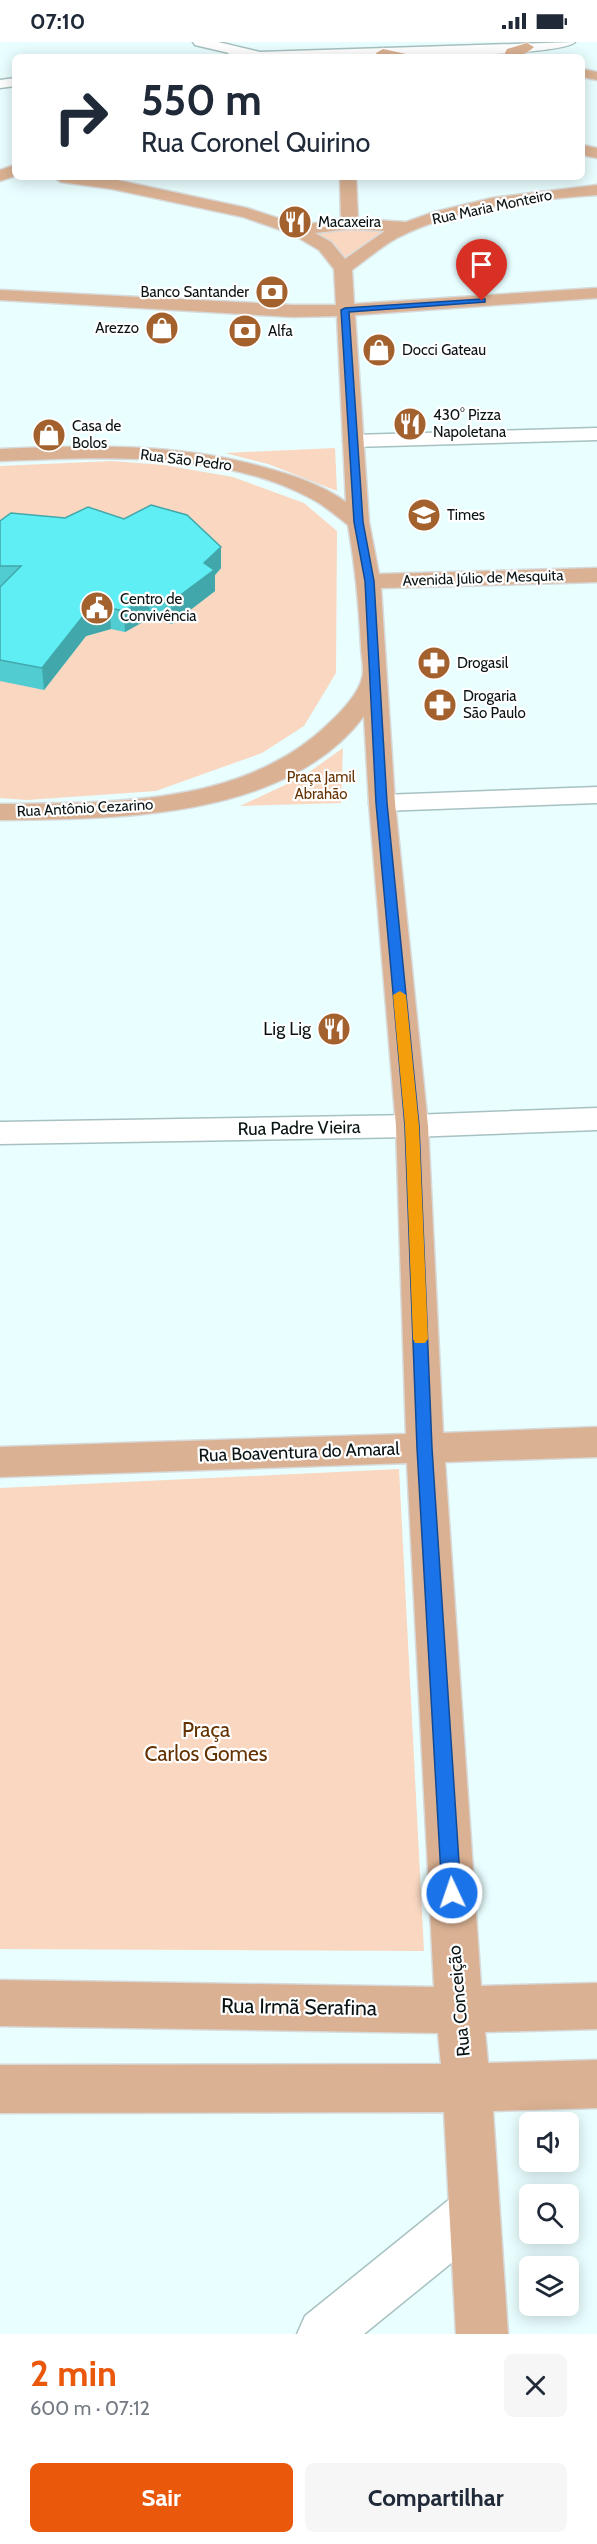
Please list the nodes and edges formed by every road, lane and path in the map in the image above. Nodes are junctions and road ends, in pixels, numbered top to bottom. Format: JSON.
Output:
{"nodes":[{"id":1,"x":201,"y":42,"type":"edge"},
{"id":2,"x":289,"y":42,"type":"edge"},
{"id":3,"x":568,"y":42,"type":"edge"},
{"id":4,"x":527,"y":47,"type":"junction"},
{"id":5,"x":317,"y":53,"type":"junction"},
{"id":6,"x":383,"y":53,"type":"junction"},
{"id":7,"x":254,"y":54,"type":"edge"},
{"id":8,"x":299,"y":54,"type":"edge"},
{"id":9,"x":387,"y":54,"type":"edge"},
{"id":10,"x":511,"y":54,"type":"edge"},
{"id":11,"x":83,"y":180,"type":"edge"},
{"id":12,"x":348,"y":180,"type":"edge"},
{"id":13,"x":597,"y":190,"type":"edge"},
{"id":14,"x":350,"y":224,"type":"junction"},
{"id":15,"x":408,"y":227,"type":"junction"},
{"id":16,"x":298,"y":230,"type":"junction"},
{"id":17,"x":343,"y":268,"type":"junction"},
{"id":18,"x":597,"y":293,"type":"edge"},
{"id":19,"x":0,"y":295,"type":"edge"},
{"id":20,"x":345,"y":310,"type":"junction"},
{"id":21,"x":597,"y":434,"type":"edge"},
{"id":22,"x":353,"y":441,"type":"junction"},
{"id":23,"x":0,"y":455,"type":"edge"},
{"id":24,"x":358,"y":522,"type":"junction"},
{"id":25,"x":597,"y":575,"type":"edge"},
{"id":26,"x":369,"y":581,"type":"junction"},
{"id":27,"x":376,"y":676,"type":"junction"},
{"id":28,"x":597,"y":795,"type":"edge"},
{"id":29,"x":382,"y":803,"type":"junction"},
{"id":30,"x":0,"y":812,"type":"edge"},
{"id":31,"x":597,"y":1119,"type":"edge"},
{"id":32,"x":412,"y":1126,"type":"junction"},
{"id":33,"x":0,"y":1133,"type":"edge"},
{"id":34,"x":597,"y":1442,"type":"edge"},
{"id":35,"x":424,"y":1448,"type":"junction"},
{"id":36,"x":0,"y":1462,"type":"edge"},
{"id":37,"x":0,"y":2003,"type":"edge"},
{"id":38,"x":597,"y":2006,"type":"edge"},
{"id":39,"x":459,"y":2010,"type":"junction"},
{"id":40,"x":597,"y":2084,"type":"edge"},
{"id":41,"x":467,"y":2088,"type":"junction"},
{"id":42,"x":0,"y":2089,"type":"edge"},
{"id":43,"x":474,"y":2212,"type":"junction"},
{"id":44,"x":323,"y":2334,"type":"edge"},
{"id":45,"x":482,"y":2334,"type":"edge"}],
"edges":[{"from":1,"to":7,"type":"street"},
{"from":2,"to":5,"type":"street"},
{"from":3,"to":4,"type":"street"},
{"from":4,"to":6,"type":"street"},
{"from":4,"to":10,"type":"main road"},
{"from":5,"to":6,"type":"street"},
{"from":5,"to":8,"type":"street"},
{"from":6,"to":9,"type":"main road"},
{"from":11,"to":16,"type":"main road"},
{"from":12,"to":14,"type":"main road"},
{"from":13,"to":15,"type":"main road","name":"Rua Maria Monteiro"},
{"from":14,"to":15,"type":"main road"},
{"from":14,"to":16,"type":"main road"},
{"from":15,"to":17,"type":"main road","name":"Rua Maria Monteiro"},
{"from":16,"to":17,"type":"main road"},
{"from":17,"to":20,"type":"main road","name":"Rua Conceição"},
{"from":18,"to":20,"type":"main road"},
{"from":19,"to":20,"type":"main road"},
{"from":20,"to":22,"type":"main road","name":"Rua Conceição"},
{"from":21,"to":22,"type":"street"},
{"from":22,"to":24,"type":"main road","name":"Rua Conceição"},
{"from":23,"to":24,"type":"main road","name":"Rua São Pedro"},
{"from":24,"to":26,"type":"main road","name":"Rua Conceição"},
{"from":25,"to":26,"type":"main road","name":"Avenida Júlio de Mesquita"},
{"from":26,"to":27,"type":"main road","name":"Rua Conceição"},
{"from":27,"to":29,"type":"main road","name":"Rua Conceição"},
{"from":27,"to":30,"type":"main road","name":"Rua Antônio Cezarino"},
{"from":28,"to":29,"type":"street"},
{"from":29,"to":32,"type":"main road","name":"Rua Conceição"},
{"from":31,"to":32,"type":"street","name":"Rua Padre Vieira"},
{"from":32,"to":33,"type":"street","name":"Rua Padre Vieira"},
{"from":32,"to":35,"type":"main road","name":"Rua Conceição"},
{"from":34,"to":35,"type":"main road","name":"Rua Boaventura do Amaral"},
{"from":35,"to":36,"type":"main road","name":"Rua Boaventura do Amaral"},
{"from":35,"to":39,"type":"main road","name":"Rua Conceição"},
{"from":37,"to":39,"type":"main road","name":"Rua Irmã Serafina"},
{"from":38,"to":39,"type":"main road","name":"Rua Irmã Serafina"},
{"from":39,"to":41,"type":"main road","name":"Rua Conceição"},
{"from":40,"to":41,"type":"main road"},
{"from":41,"to":42,"type":"main road"},
{"from":41,"to":43,"type":"main road","name":"Rua Conceição"},
{"from":43,"to":44,"type":"street"},
{"from":43,"to":45,"type":"main road","name":"Rua Conceição"}]}
